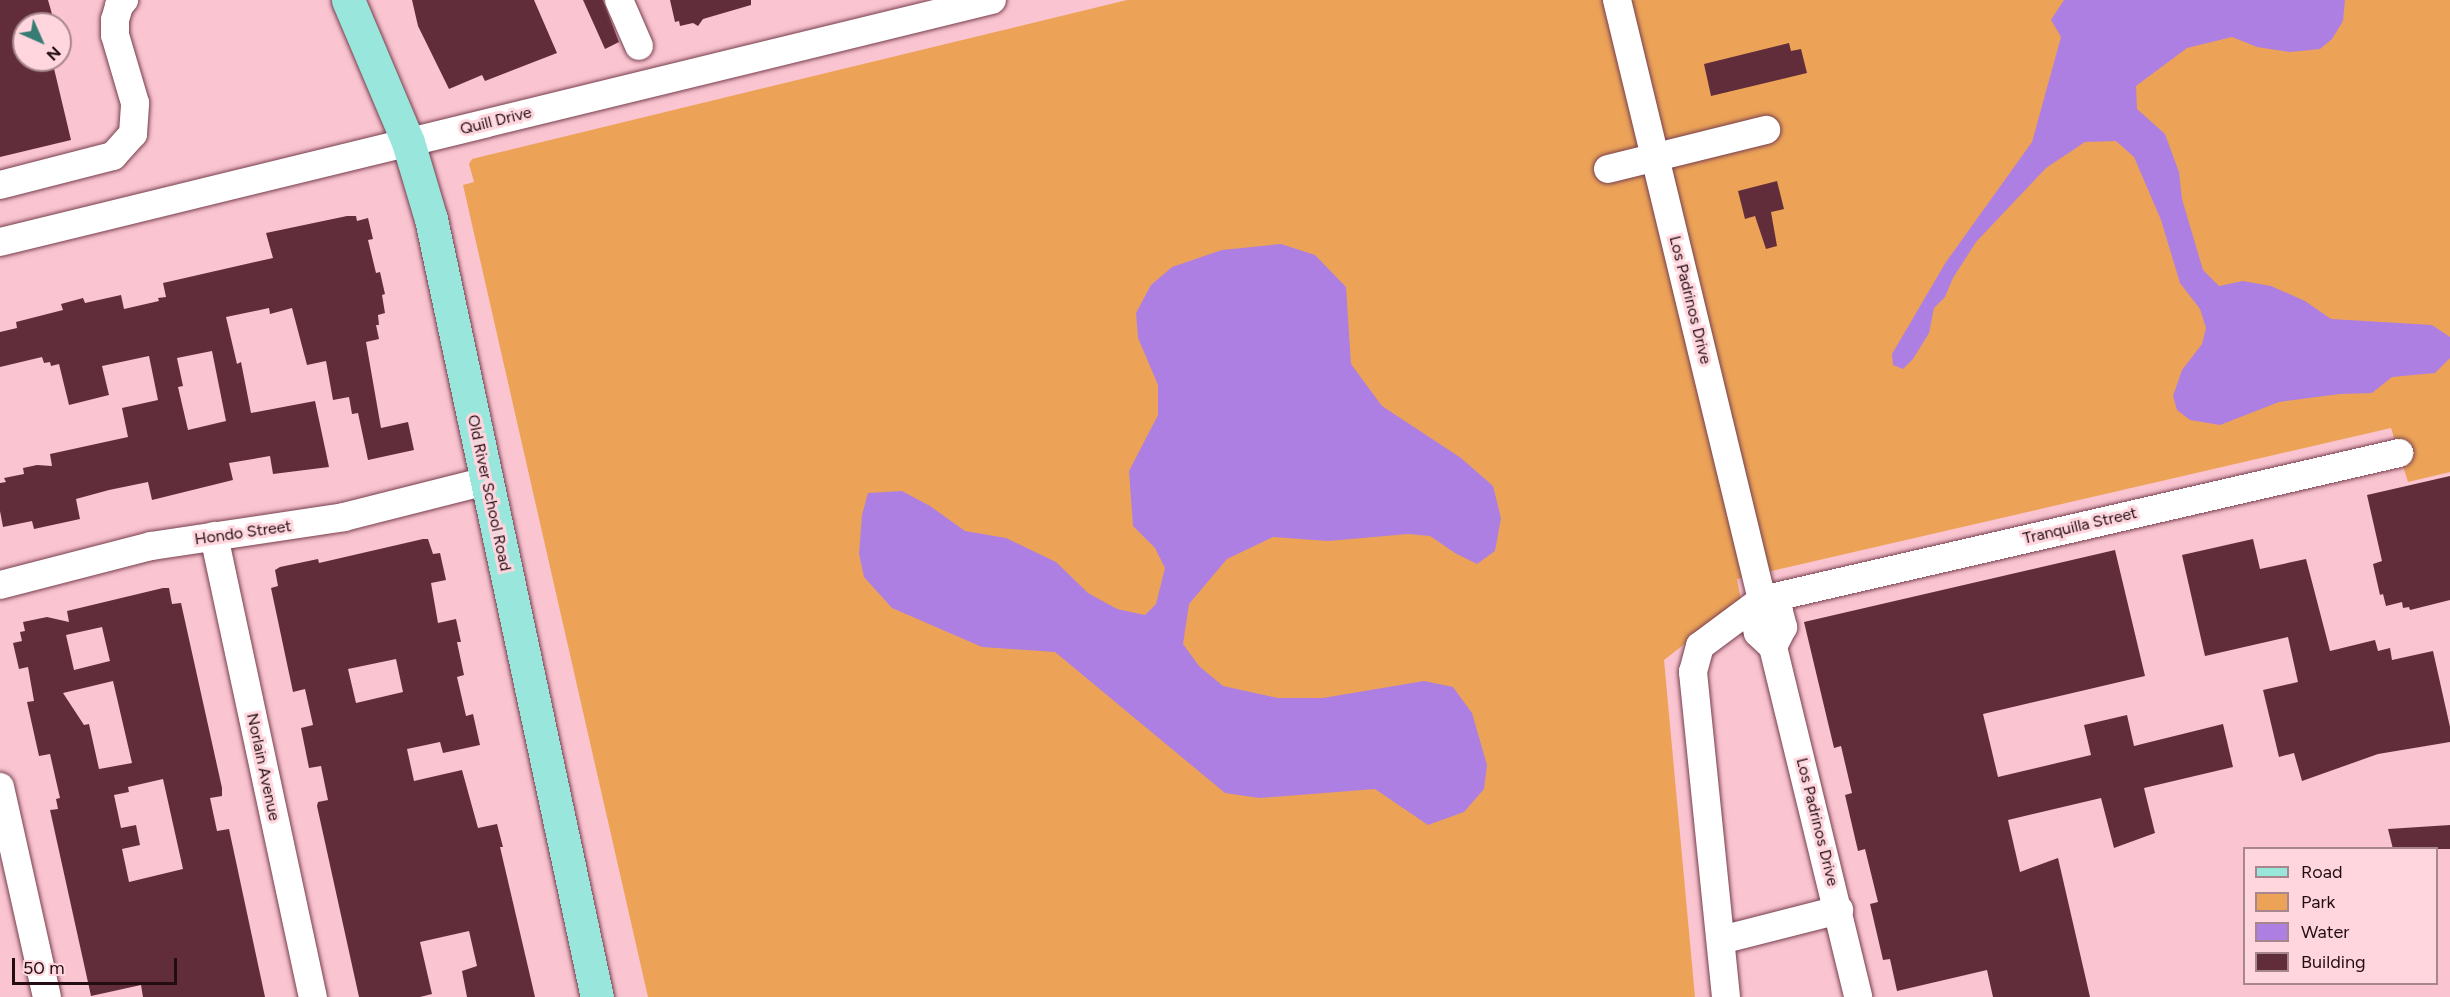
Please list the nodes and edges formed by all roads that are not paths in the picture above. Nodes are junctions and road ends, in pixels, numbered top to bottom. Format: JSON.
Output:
{"nodes":[{"id":1,"x":348,"y":0,"type":"edge"},
{"id":2,"x":619,"y":0,"type":"edge"},
{"id":3,"x":992,"y":0,"type":"edge"},
{"id":4,"x":1617,"y":0,"type":"edge"},
{"id":5,"x":118,"y":2,"type":"edge"},
{"id":6,"x":639,"y":46,"type":"dead end"},
{"id":7,"x":1766,"y":130,"type":"dead end"},
{"id":8,"x":408,"y":142,"type":"junction"},
{"id":9,"x":1655,"y":157,"type":"junction"},
{"id":10,"x":1608,"y":169,"type":"dead end"},
{"id":11,"x":0,"y":185,"type":"edge"},
{"id":12,"x":0,"y":242,"type":"edge"},
{"id":13,"x":2399,"y":453,"type":"dead end"},
{"id":14,"x":486,"y":481,"type":"junction"},
{"id":15,"x":214,"y":536,"type":"junction"},
{"id":16,"x":0,"y":585,"type":"edge"},
{"id":17,"x":1762,"y":600,"type":"junction"},
{"id":18,"x":0,"y":786,"type":"edge"},
{"id":19,"x":1839,"y":910,"type":"junction"},
{"id":20,"x":1721,"y":940,"type":"junction"},
{"id":21,"x":47,"y":997,"type":"edge"},
{"id":22,"x":313,"y":997,"type":"edge"},
{"id":23,"x":597,"y":997,"type":"edge"},
{"id":24,"x":1726,"y":997,"type":"edge"},
{"id":25,"x":1858,"y":997,"type":"edge"}],
"edges":[{"from":1,"to":8,"type":"main road","name":"Old River School Road"},
{"from":2,"to":6,"type":"street"},
{"from":3,"to":8,"type":"street","name":"Quill Drive"},
{"from":4,"to":9,"type":"street","name":"Los Padrinos Drive"},
{"from":5,"to":11,"type":"street"},
{"from":7,"to":9,"type":"street"},
{"from":8,"to":12,"type":"street","name":"Quill Drive"},
{"from":8,"to":14,"type":"main road","name":"Old River School Road"},
{"from":9,"to":10,"type":"street"},
{"from":9,"to":17,"type":"street","name":"Los Padrinos Drive"},
{"from":13,"to":17,"type":"street","name":"Tranquilla Street"},
{"from":14,"to":15,"type":"street","name":"Hondo Street"},
{"from":14,"to":23,"type":"main road","name":"Old River School Road"},
{"from":15,"to":16,"type":"street","name":"Hondo Street"},
{"from":15,"to":22,"type":"street","name":"Norlain Avenue"},
{"from":17,"to":19,"type":"street","name":"Los Padrinos Drive"},
{"from":17,"to":20,"type":"street"},
{"from":18,"to":21,"type":"street"},
{"from":19,"to":20,"type":"street"},
{"from":19,"to":25,"type":"street","name":"Los Padrinos Drive"},
{"from":20,"to":24,"type":"street"}]}
